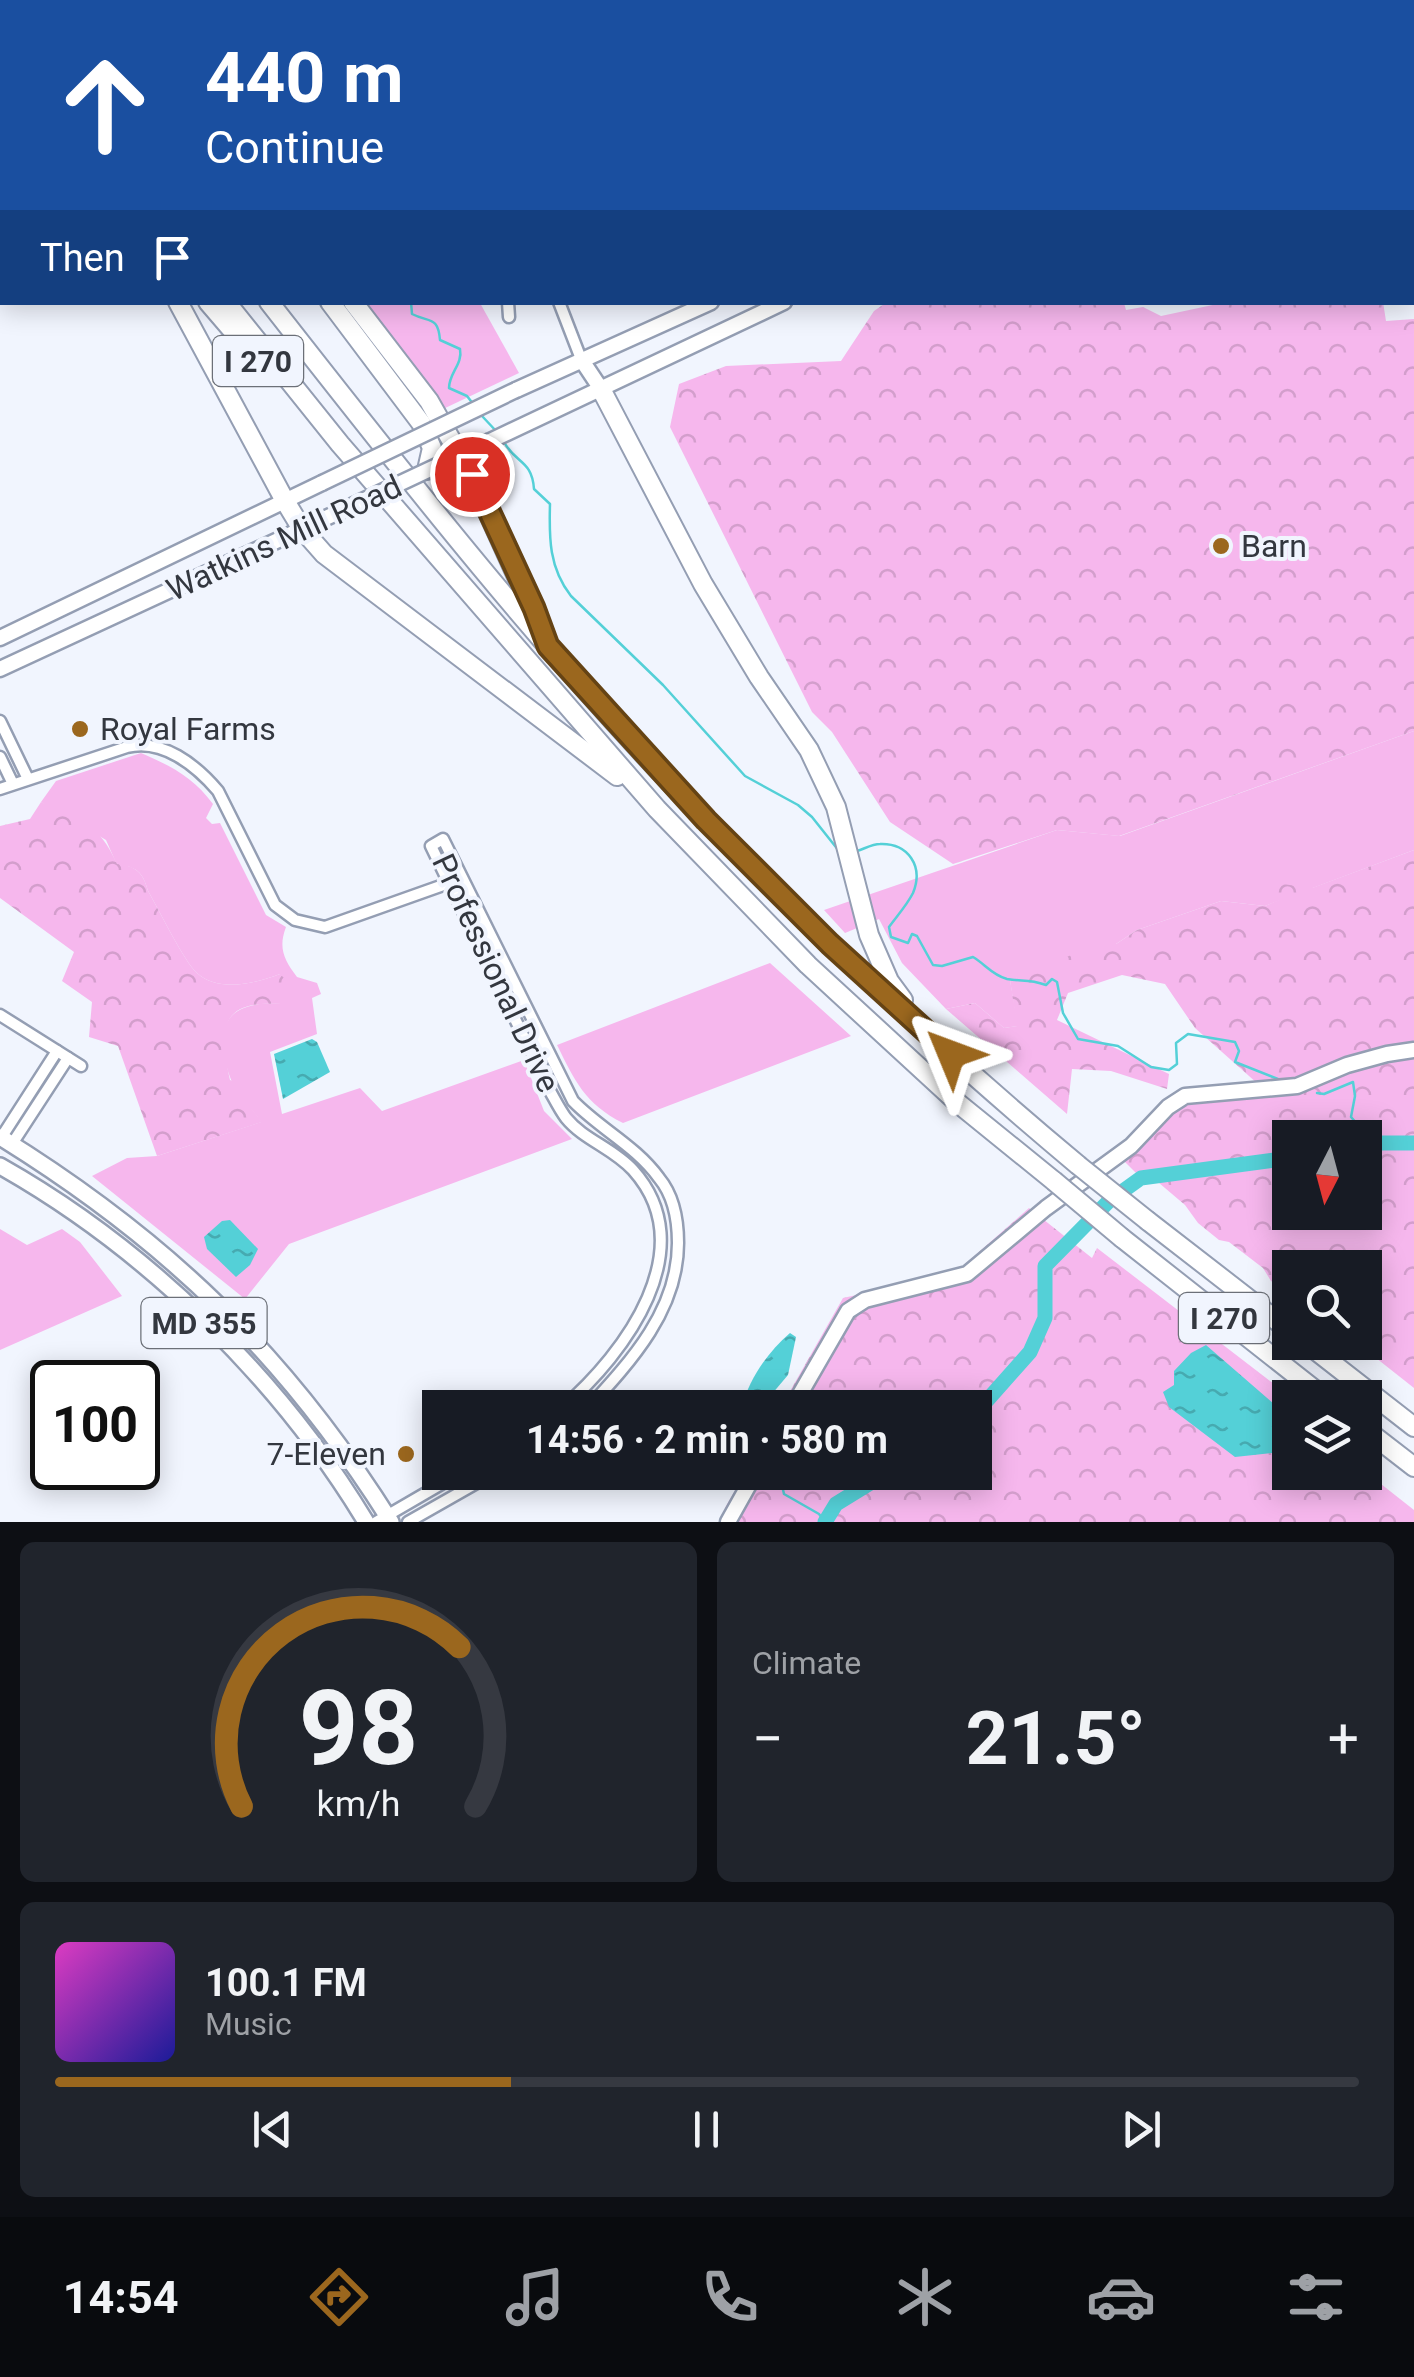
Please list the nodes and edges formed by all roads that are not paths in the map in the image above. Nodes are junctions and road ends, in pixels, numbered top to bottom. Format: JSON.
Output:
{"nodes":[{"id":1,"x":180,"y":305,"type":"edge"},
{"id":2,"x":211,"y":305,"type":"edge"},
{"id":3,"x":228,"y":305,"type":"edge"},
{"id":4,"x":271,"y":305,"type":"edge"},
{"id":5,"x":332,"y":305,"type":"edge"},
{"id":6,"x":356,"y":305,"type":"edge"},
{"id":7,"x":560,"y":305,"type":"edge"},
{"id":8,"x":704,"y":305,"type":"edge"},
{"id":9,"x":778,"y":305,"type":"edge"},
{"id":10,"x":581,"y":359,"type":"junction"},
{"id":11,"x":601,"y":390,"type":"junction"},
{"id":12,"x":316,"y":412,"type":"junction"},
{"id":13,"x":424,"y":429,"type":"junction"},
{"id":14,"x":427,"y":470,"type":"junction"},
{"id":15,"x":285,"y":501,"type":"junction"},
{"id":16,"x":302,"y":529,"type":"junction"},
{"id":17,"x":0,"y":638,"type":"edge"},
{"id":18,"x":548,"y":646,"type":"junction"},
{"id":19,"x":0,"y":669,"type":"edge"},
{"id":20,"x":0,"y":721,"type":"edge"},
{"id":21,"x":0,"y":757,"type":"edge"},
{"id":22,"x":28,"y":779,"type":"junction"},
{"id":23,"x":13,"y":784,"type":"junction"},
{"id":24,"x":0,"y":789,"type":"edge"},
{"id":25,"x":658,"y":809,"type":"junction"},
{"id":26,"x":449,"y":883,"type":"junction"},
{"id":27,"x":0,"y":1014,"type":"edge"},
{"id":28,"x":928,"y":1032,"type":"junction"},
{"id":29,"x":1414,"y":1050,"type":"edge"},
{"id":30,"x":62,"y":1055,"type":"junction"},
{"id":31,"x":81,"y":1066,"type":"dead end"},
{"id":32,"x":3,"y":1139,"type":"edge"},
{"id":33,"x":0,"y":1167,"type":"edge"},
{"id":34,"x":1272,"y":1316,"type":"edge"},
{"id":35,"x":1329,"y":1360,"type":"edge"},
{"id":36,"x":1303,"y":1380,"type":"edge"},
{"id":37,"x":581,"y":1390,"type":"edge"},
{"id":38,"x":602,"y":1390,"type":"edge"},
{"id":39,"x":802,"y":1390,"type":"edge"},
{"id":40,"x":1414,"y":1427,"type":"edge"},
{"id":41,"x":1382,"y":1442,"type":"edge"},
{"id":42,"x":1414,"y":1467,"type":"edge"},
{"id":43,"x":433,"y":1490,"type":"edge"},
{"id":44,"x":464,"y":1490,"type":"edge"},
{"id":45,"x":746,"y":1490,"type":"edge"},
{"id":46,"x":385,"y":1520,"type":"edge"},
{"id":47,"x":366,"y":1522,"type":"edge"},
{"id":48,"x":408,"y":1522,"type":"edge"},
{"id":49,"x":728,"y":1522,"type":"edge"}],
"edges":[{"from":1,"to":15,"type":"highway"},
{"from":2,"to":12,"type":"highway","number":"I 270"},
{"from":3,"to":12,"type":"highway","number":"I 270"},
{"from":4,"to":18,"type":"highway","number":"I 270"},
{"from":5,"to":13,"type":"highway"},
{"from":6,"to":18,"type":"highway"},
{"from":7,"to":10,"type":"street"},
{"from":8,"to":10,"type":"main road","name":"Watkins Mill Road"},
{"from":9,"to":11,"type":"main road","name":"Watkins Mill Road"},
{"from":10,"to":11,"type":"main road"},
{"from":10,"to":13,"type":"main road","name":"Watkins Mill Road","bridge":true},
{"from":11,"to":14,"type":"main road","name":"Watkins Mill Road","bridge":true},
{"from":11,"to":28,"type":"highway"},
{"from":12,"to":25,"type":"highway","number":"I 270"},
{"from":13,"to":14,"type":"highway"},
{"from":13,"to":15,"type":"main road","name":"Watkins Mill Road","bridge":true},
{"from":14,"to":16,"type":"main road","name":"Watkins Mill Road","bridge":true},
{"from":15,"to":16,"type":"highway"},
{"from":15,"to":17,"type":"main road","name":"Watkins Mill Road"},
{"from":16,"to":19,"type":"main road","name":"Watkins Mill Road"},
{"from":16,"to":25,"type":"highway"},
{"from":18,"to":28,"type":"highway","number":"I 270"},
{"from":20,"to":22,"type":"street"},
{"from":21,"to":23,"type":"street"},
{"from":22,"to":23,"type":"street"},
{"from":22,"to":26,"type":"street"},
{"from":23,"to":24,"type":"street"},
{"from":25,"to":36,"type":"highway","number":"I 270","bridge":true},
{"from":26,"to":37,"type":"street","name":"Professional Drive"},
{"from":26,"to":38,"type":"street","name":"Professional Drive"},
{"from":27,"to":30,"type":"street"},
{"from":28,"to":34,"type":"highway","number":"I 270","bridge":true},
{"from":29,"to":39,"type":"main road"},
{"from":30,"to":31,"type":"street"},
{"from":30,"to":32,"type":"street"},
{"from":32,"to":33,"type":"main road"},
{"from":32,"to":46,"type":"main road","number":"MD 355"},
{"from":33,"to":47,"type":"main road","number":"MD 355"},
{"from":35,"to":40,"type":"highway","number":"I 270"},
{"from":41,"to":42,"type":"highway"},
{"from":43,"to":46,"type":"street"},
{"from":44,"to":48,"type":"street"},
{"from":45,"to":49,"type":"main road"}]}
